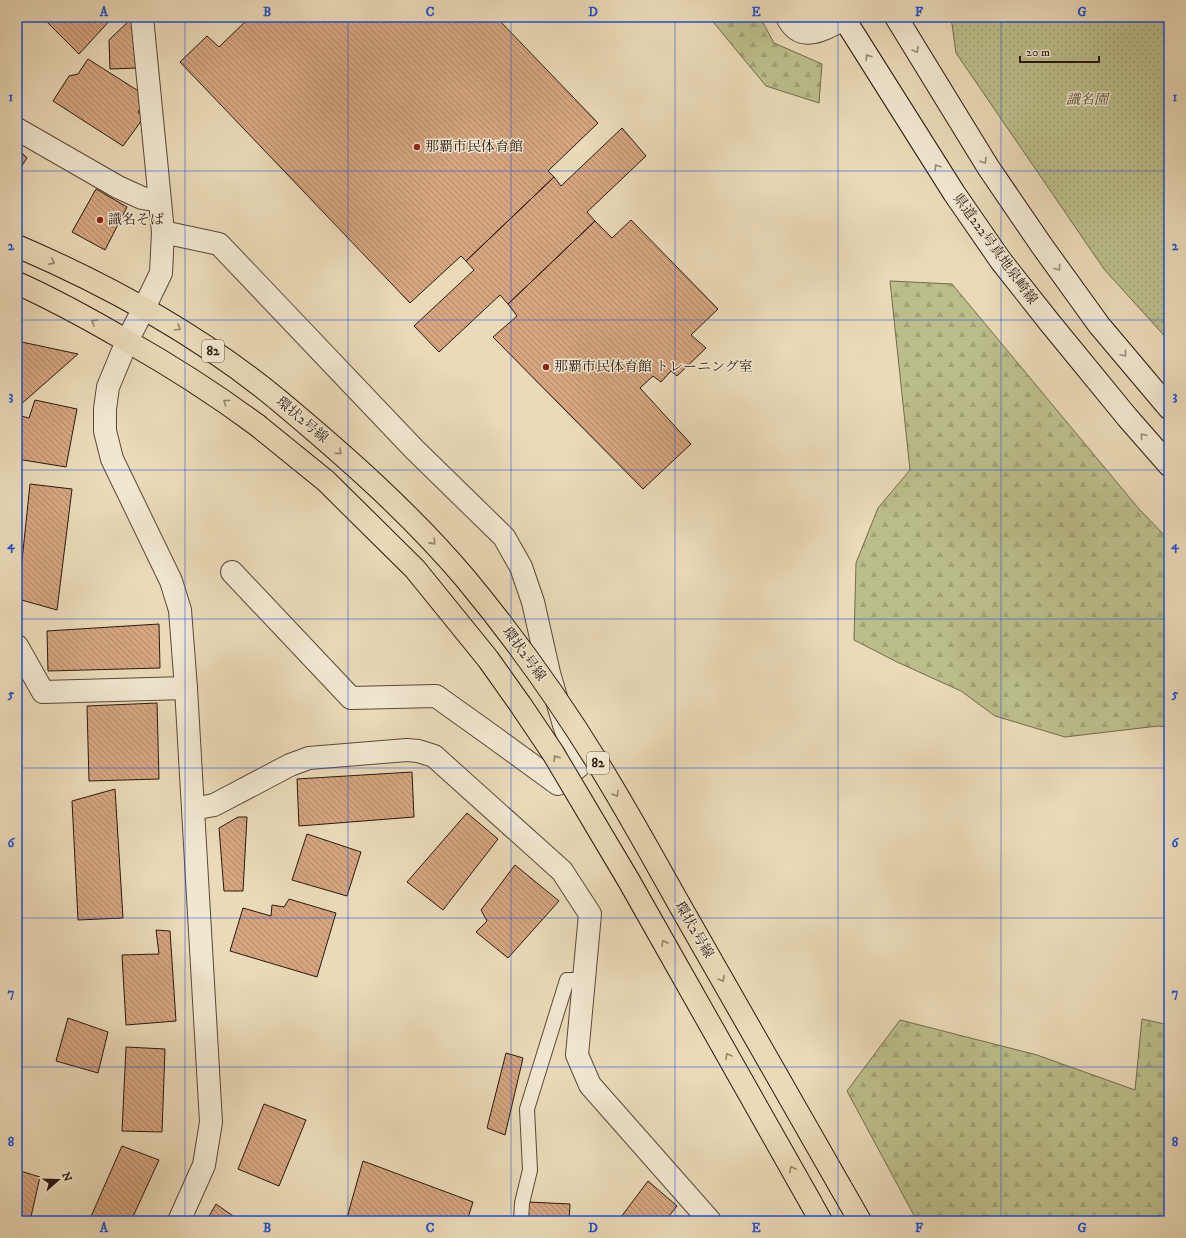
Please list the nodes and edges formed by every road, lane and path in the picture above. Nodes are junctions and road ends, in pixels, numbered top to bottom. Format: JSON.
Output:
{"nodes":[{"id":1,"x":142,"y":17,"type":"edge"},
{"id":2,"x":787,"y":17,"type":"edge"},
{"id":3,"x":896,"y":17,"type":"edge"},
{"id":4,"x":844,"y":18,"type":"edge"},
{"id":5,"x":17,"y":128,"type":"edge"},
{"id":6,"x":160,"y":201,"type":"junction"},
{"id":7,"x":164,"y":232,"type":"junction"},
{"id":8,"x":17,"y":246,"type":"edge"},
{"id":9,"x":17,"y":283,"type":"edge"},
{"id":10,"x":144,"y":308,"type":"junction"},
{"id":11,"x":127,"y":341,"type":"junction"},
{"id":12,"x":1169,"y":408,"type":"edge"},
{"id":13,"x":1169,"y":465,"type":"edge"},
{"id":14,"x":232,"y":572,"type":"dead end"},
{"id":15,"x":17,"y":646,"type":"edge"},
{"id":16,"x":186,"y":688,"type":"junction"},
{"id":17,"x":193,"y":809,"type":"junction"},
{"id":18,"x":584,"y":980,"type":"junction"},
{"id":19,"x":816,"y":1212,"type":"edge"},
{"id":20,"x":182,"y":1220,"type":"edge"},
{"id":21,"x":521,"y":1221,"type":"edge"},
{"id":22,"x":710,"y":1221,"type":"edge"},
{"id":23,"x":860,"y":1221,"type":"edge"}],
"edges":[{"from":1,"to":6,"type":"street"},
{"from":2,"to":4,"type":"street"},
{"from":3,"to":12,"type":"street","one_way":true},
{"from":13,"to":4,"type":"street","name":"県道222号真地泉崎線","one_way":true},
{"from":5,"to":6,"type":"street"},
{"from":6,"to":7,"type":"street"},
{"from":7,"to":10,"type":"street"},
{"from":7,"to":14,"type":"street"},
{"from":8,"to":10,"type":"main road","name":"環状2号線","number":"82","one_way":true},
{"from":11,"to":9,"type":"main road","number":"82","one_way":true},
{"from":10,"to":11,"type":"street"},
{"from":10,"to":23,"type":"main road","name":"環状2号線","number":"82","one_way":true,"bridge":true},
{"from":11,"to":16,"type":"street"},
{"from":19,"to":11,"type":"main road","number":"82","one_way":true,"bridge":true},
{"from":15,"to":16,"type":"street"},
{"from":16,"to":17,"type":"street"},
{"from":17,"to":18,"type":"street"},
{"from":17,"to":20,"type":"street"},
{"from":18,"to":21,"type":"lane"},
{"from":18,"to":22,"type":"street"}]}
